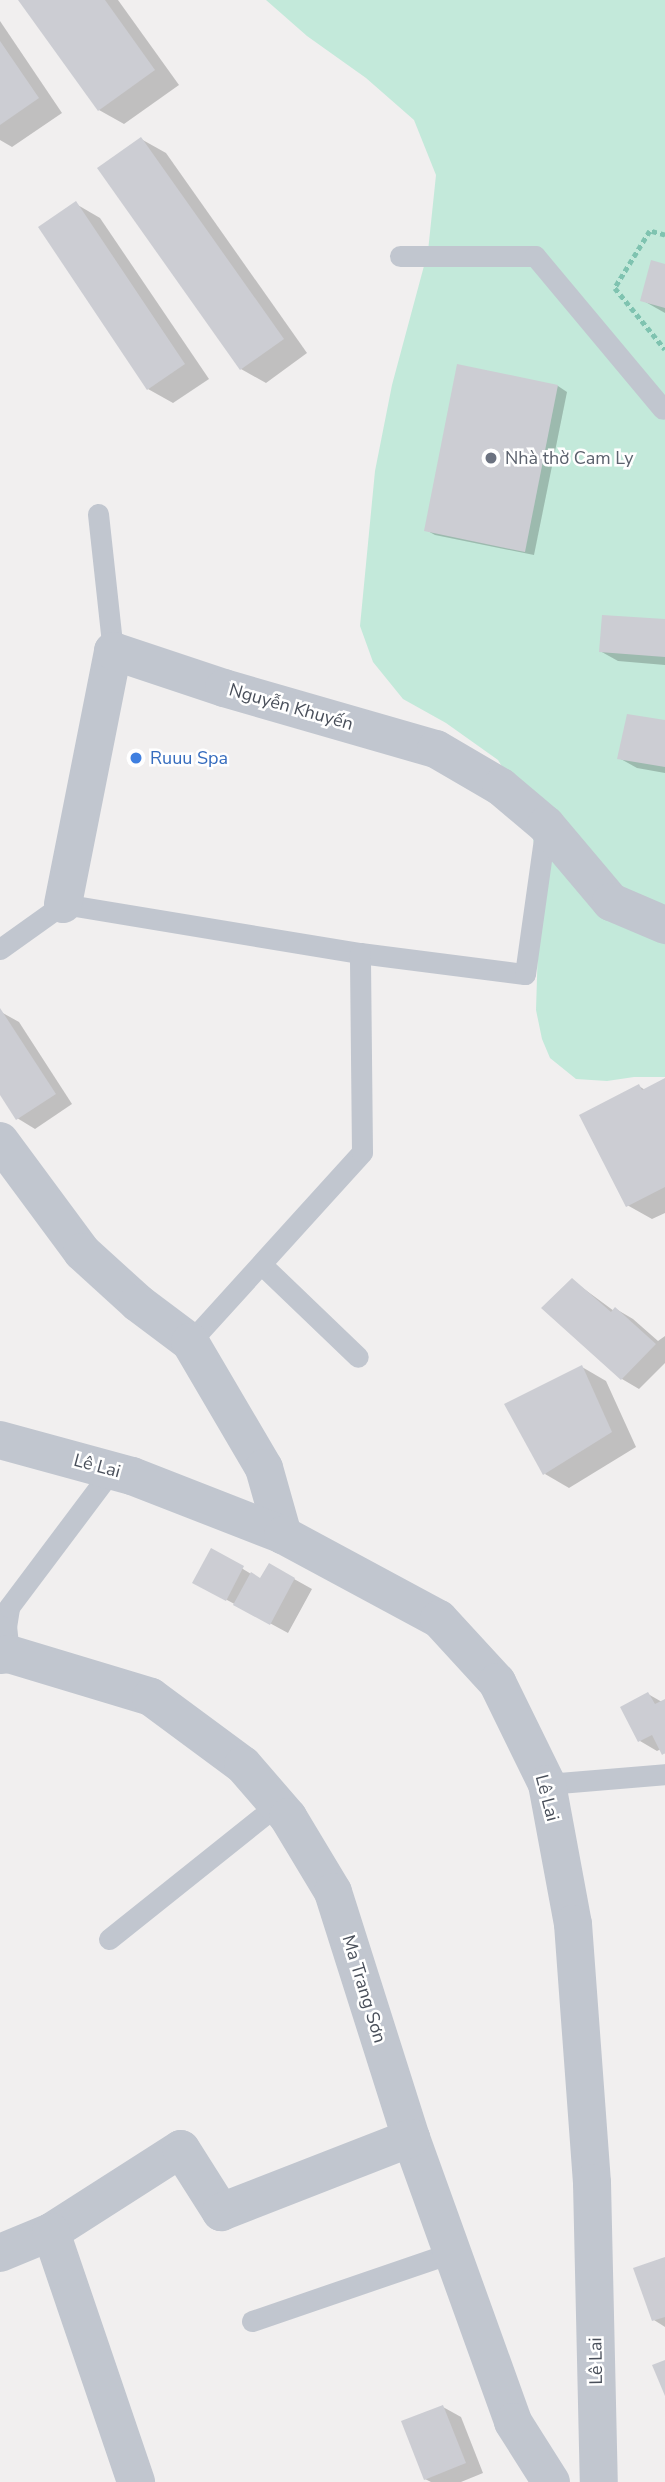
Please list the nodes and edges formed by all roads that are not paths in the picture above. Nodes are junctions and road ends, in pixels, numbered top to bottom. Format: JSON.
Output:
{"nodes":[{"id":1,"x":400,"y":256,"type":"dead end"},
{"id":2,"x":663,"y":409,"type":"dead end"},
{"id":3,"x":98,"y":514,"type":"dead end"},
{"id":4,"x":113,"y":651,"type":"junction"},
{"id":5,"x":546,"y":825,"type":"junction"},
{"id":6,"x":63,"y":904,"type":"junction"},
{"id":7,"x":665,"y":925,"type":"edge"},
{"id":8,"x":0,"y":949,"type":"edge"},
{"id":9,"x":360,"y":953,"type":"junction"},
{"id":10,"x":0,"y":1141,"type":"edge"},
{"id":11,"x":261,"y":1264,"type":"junction"},
{"id":12,"x":190,"y":1342,"type":"junction"},
{"id":13,"x":358,"y":1357,"type":"dead end"},
{"id":14,"x":0,"y":1440,"type":"edge"},
{"id":15,"x":112,"y":1470,"type":"junction"},
{"id":16,"x":283,"y":1535,"type":"junction"},
{"id":17,"x":5,"y":1655,"type":"edge"},
{"id":18,"x":665,"y":1774,"type":"edge"},
{"id":19,"x":547,"y":1784,"type":"junction"},
{"id":20,"x":277,"y":1805,"type":"junction"},
{"id":21,"x":109,"y":1939,"type":"dead end"},
{"id":22,"x":411,"y":2138,"type":"junction"},
{"id":23,"x":51,"y":2232,"type":"junction"},
{"id":24,"x":0,"y":2253,"type":"edge"},
{"id":25,"x":451,"y":2253,"type":"junction"},
{"id":26,"x":252,"y":2321,"type":"dead end"},
{"id":27,"x":135,"y":2482,"type":"edge"},
{"id":28,"x":551,"y":2482,"type":"edge"},
{"id":29,"x":599,"y":2482,"type":"edge"}],
"edges":[{"from":1,"to":2,"type":"lane"},
{"from":3,"to":4,"type":"lane"},
{"from":4,"to":5,"type":"street","name":"Nguyễn Khuyến"},
{"from":4,"to":6,"type":"street"},
{"from":5,"to":7,"type":"street","name":"Nguyễn Khuyến"},
{"from":5,"to":9,"type":"lane"},
{"from":6,"to":8,"type":"lane"},
{"from":6,"to":9,"type":"lane"},
{"from":9,"to":11,"type":"lane"},
{"from":10,"to":12,"type":"street"},
{"from":11,"to":12,"type":"lane"},
{"from":11,"to":13,"type":"lane"},
{"from":12,"to":16,"type":"street"},
{"from":14,"to":15,"type":"street","name":"Lê Lai"},
{"from":15,"to":16,"type":"street","name":"Lê Lai"},
{"from":15,"to":17,"type":"lane"},
{"from":16,"to":19,"type":"street","name":"Lê Lai"},
{"from":17,"to":20,"type":"street","name":"Ma Trang Sơn"},
{"from":18,"to":19,"type":"lane"},
{"from":19,"to":29,"type":"street","name":"Lê Lai"},
{"from":20,"to":21,"type":"lane"},
{"from":20,"to":22,"type":"street","name":"Ma Trang Sơn"},
{"from":22,"to":23,"type":"street"},
{"from":22,"to":25,"type":"street","name":"Ma Trang Sơn"},
{"from":23,"to":24,"type":"street"},
{"from":23,"to":27,"type":"street"},
{"from":25,"to":26,"type":"lane"},
{"from":25,"to":28,"type":"street","name":"Ma Trang Sơn"}]}
